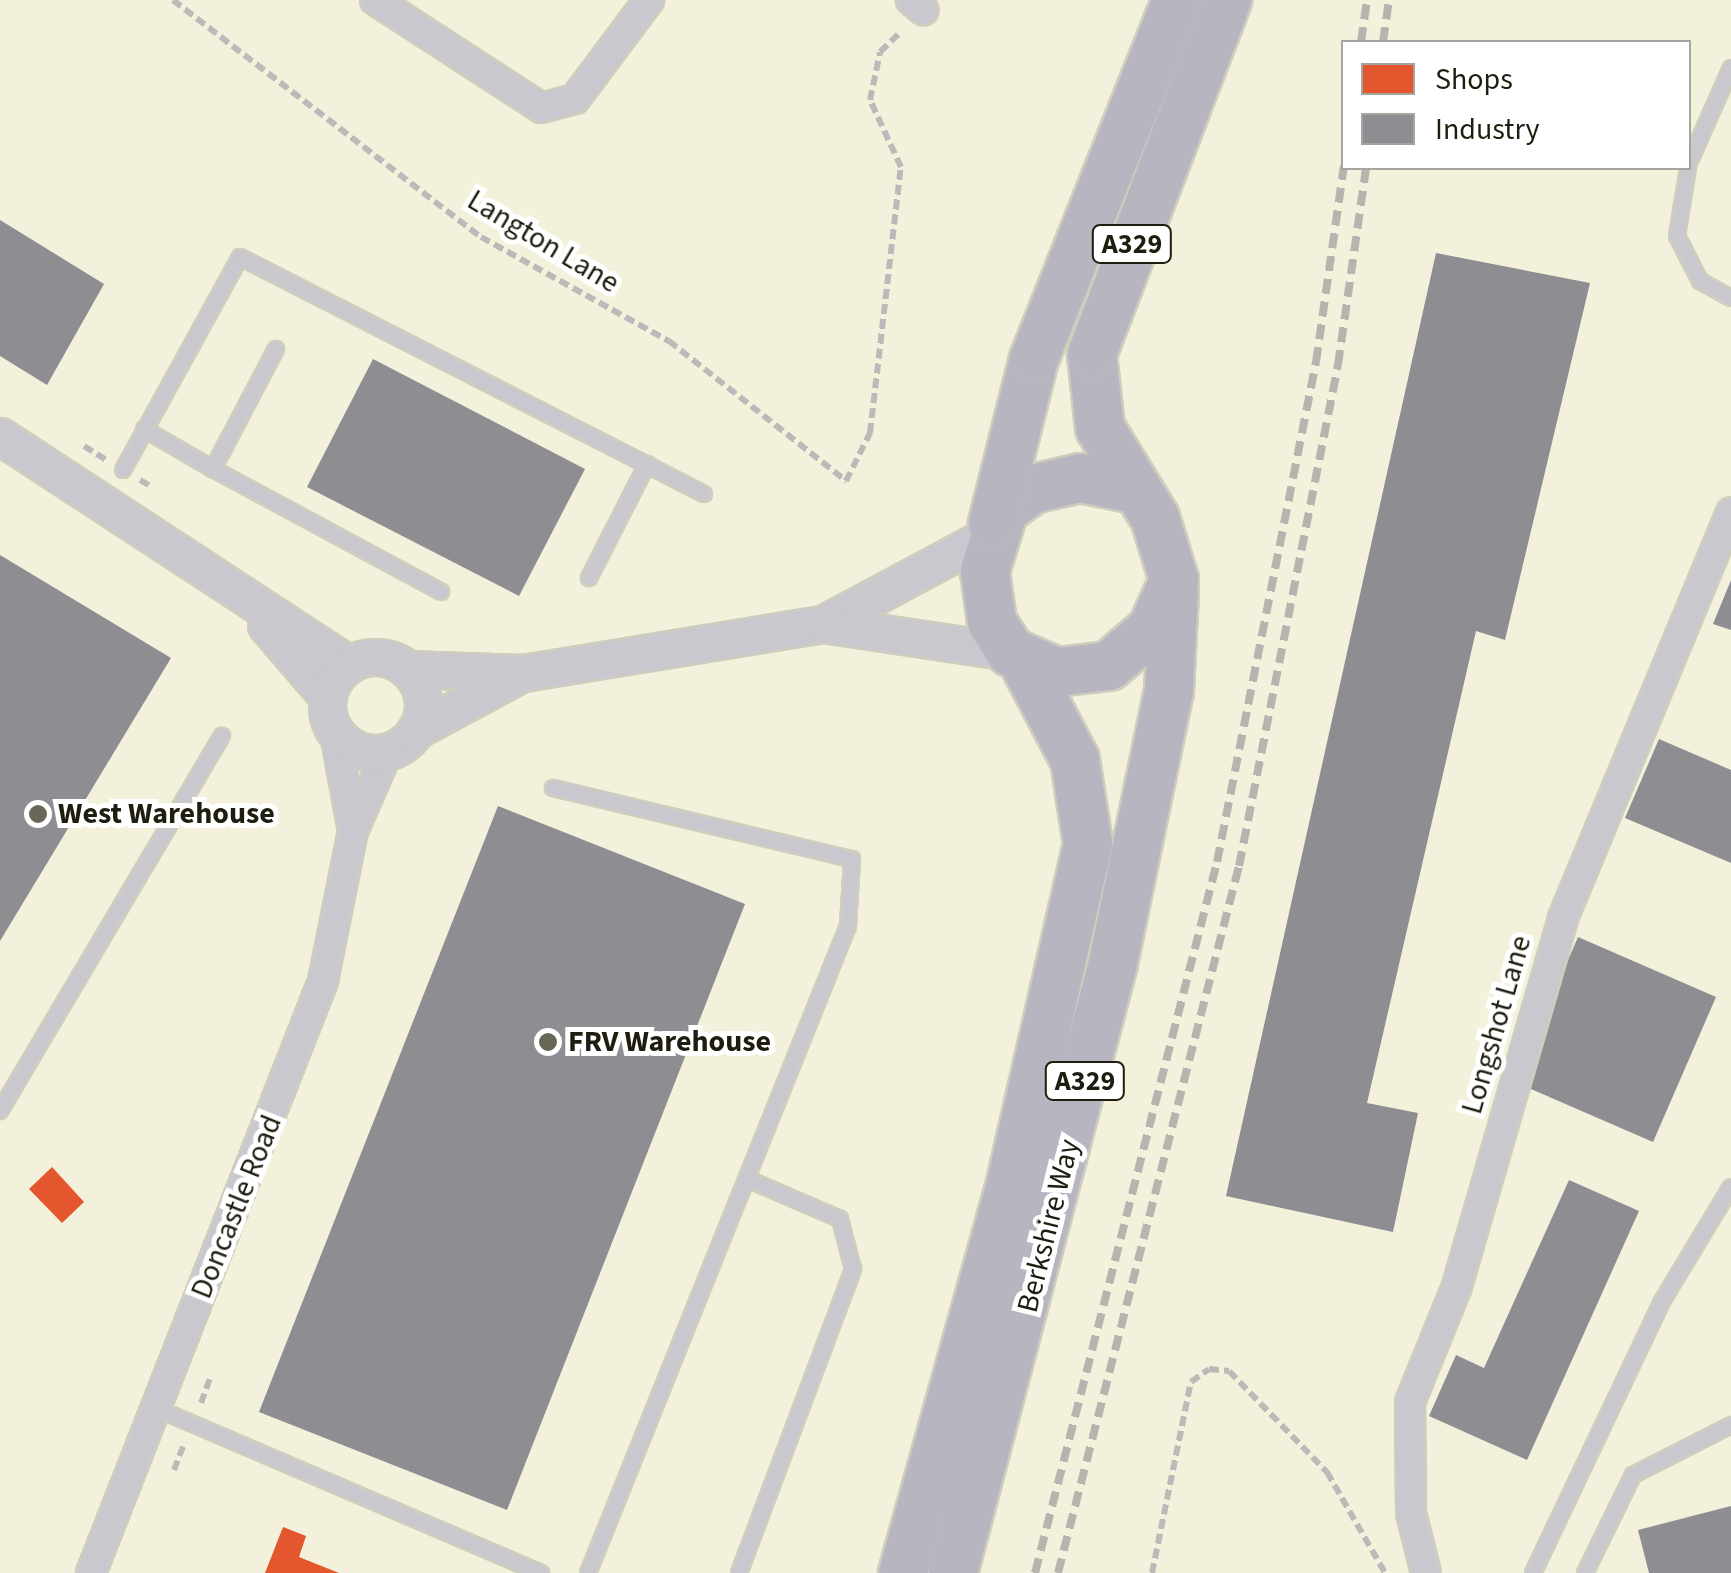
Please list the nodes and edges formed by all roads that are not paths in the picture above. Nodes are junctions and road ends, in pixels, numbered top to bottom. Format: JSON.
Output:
{"nodes":[{"id":1,"x":375,"y":0,"type":"edge"},
{"id":2,"x":649,"y":0,"type":"edge"},
{"id":3,"x":1176,"y":0,"type":"edge"},
{"id":4,"x":1227,"y":0,"type":"edge"},
{"id":5,"x":1731,"y":68,"type":"edge"},
{"id":6,"x":1691,"y":159,"type":"edge"},
{"id":7,"x":1687,"y":170,"type":"edge"},
{"id":8,"x":1731,"y":298,"type":"edge"},
{"id":9,"x":276,"y":348,"type":"dead end"},
{"id":10,"x":144,"y":429,"type":"junction"},
{"id":11,"x":0,"y":436,"type":"edge"},
{"id":12,"x":647,"y":464,"type":"junction"},
{"id":13,"x":214,"y":468,"type":"junction"},
{"id":14,"x":124,"y":470,"type":"dead end"},
{"id":15,"x":1134,"y":489,"type":"junction"},
{"id":16,"x":704,"y":494,"type":"dead end"},
{"id":17,"x":1731,"y":512,"type":"edge"},
{"id":18,"x":991,"y":529,"type":"junction"},
{"id":19,"x":589,"y":578,"type":"dead end"},
{"id":20,"x":1174,"y":580,"type":"junction"},
{"id":21,"x":441,"y":592,"type":"dead end"},
{"id":22,"x":248,"y":604,"type":"junction"},
{"id":23,"x":823,"y":624,"type":"junction"},
{"id":24,"x":1017,"y":656,"type":"junction"},
{"id":25,"x":349,"y":664,"type":"junction"},
{"id":26,"x":408,"y":669,"type":"junction"},
{"id":27,"x":523,"y":673,"type":"junction"},
{"id":28,"x":328,"y":697,"type":"junction"},
{"id":29,"x":416,"y":730,"type":"junction"},
{"id":30,"x":336,"y":733,"type":"junction"},
{"id":31,"x":222,"y":736,"type":"dead end"},
{"id":32,"x":388,"y":751,"type":"junction"},
{"id":33,"x":553,"y":788,"type":"dead end"},
{"id":34,"x":353,"y":831,"type":"junction"},
{"id":35,"x":0,"y":1111,"type":"edge"},
{"id":36,"x":747,"y":1179,"type":"junction"},
{"id":37,"x":1731,"y":1187,"type":"edge"},
{"id":38,"x":158,"y":1409,"type":"junction"},
{"id":39,"x":1731,"y":1426,"type":"edge"},
{"id":40,"x":91,"y":1573,"type":"edge"},
{"id":41,"x":541,"y":1573,"type":"edge"},
{"id":42,"x":588,"y":1573,"type":"edge"},
{"id":43,"x":740,"y":1573,"type":"edge"},
{"id":44,"x":903,"y":1573,"type":"edge"},
{"id":45,"x":953,"y":1573,"type":"edge"},
{"id":46,"x":1426,"y":1573,"type":"edge"},
{"id":47,"x":1532,"y":1573,"type":"edge"},
{"id":48,"x":1585,"y":1573,"type":"edge"}],
"edges":[{"from":1,"to":2,"type":"street"},
{"from":3,"to":18,"type":"highway","number":"A329"},
{"from":4,"to":15,"type":"highway","number":"A329"},
{"from":5,"to":6,"type":"lane"},
{"from":7,"to":8,"type":"lane"},
{"from":9,"to":13,"type":"lane"},
{"from":10,"to":12,"type":"lane"},
{"from":10,"to":13,"type":"lane"},
{"from":10,"to":14,"type":"lane"},
{"from":11,"to":22,"type":"street"},
{"from":12,"to":16,"type":"lane"},
{"from":12,"to":19,"type":"lane"},
{"from":13,"to":21,"type":"lane"},
{"from":15,"to":18,"type":"highway"},
{"from":15,"to":20,"type":"highway","number":"A329"},
{"from":17,"to":46,"type":"street","name":"Longshot Lane"},
{"from":18,"to":23,"type":"street"},
{"from":18,"to":24,"type":"highway","number":"A329"},
{"from":20,"to":24,"type":"highway"},
{"from":20,"to":45,"type":"highway","name":"Berkshire Way","number":"A329"},
{"from":22,"to":25,"type":"street"},
{"from":22,"to":28,"type":"street"},
{"from":23,"to":24,"type":"street"},
{"from":23,"to":27,"type":"street"},
{"from":24,"to":44,"type":"highway","name":"Berkshire Way","number":"A329"},
{"from":25,"to":26,"type":"street"},
{"from":25,"to":28,"type":"street"},
{"from":26,"to":27,"type":"street"},
{"from":26,"to":29,"type":"street"},
{"from":27,"to":29,"type":"street"},
{"from":28,"to":30,"type":"street"},
{"from":29,"to":32,"type":"street"},
{"from":30,"to":32,"type":"street"},
{"from":30,"to":34,"type":"street","name":"Doncastle Road"},
{"from":31,"to":35,"type":"lane"},
{"from":32,"to":34,"type":"street","name":"Doncastle Road"},
{"from":33,"to":36,"type":"lane"},
{"from":34,"to":38,"type":"street","name":"Doncastle Road"},
{"from":36,"to":42,"type":"lane"},
{"from":36,"to":43,"type":"lane"},
{"from":37,"to":47,"type":"lane"},
{"from":38,"to":40,"type":"street","name":"Doncastle Road"},
{"from":38,"to":41,"type":"lane"},
{"from":39,"to":48,"type":"lane"}]}
